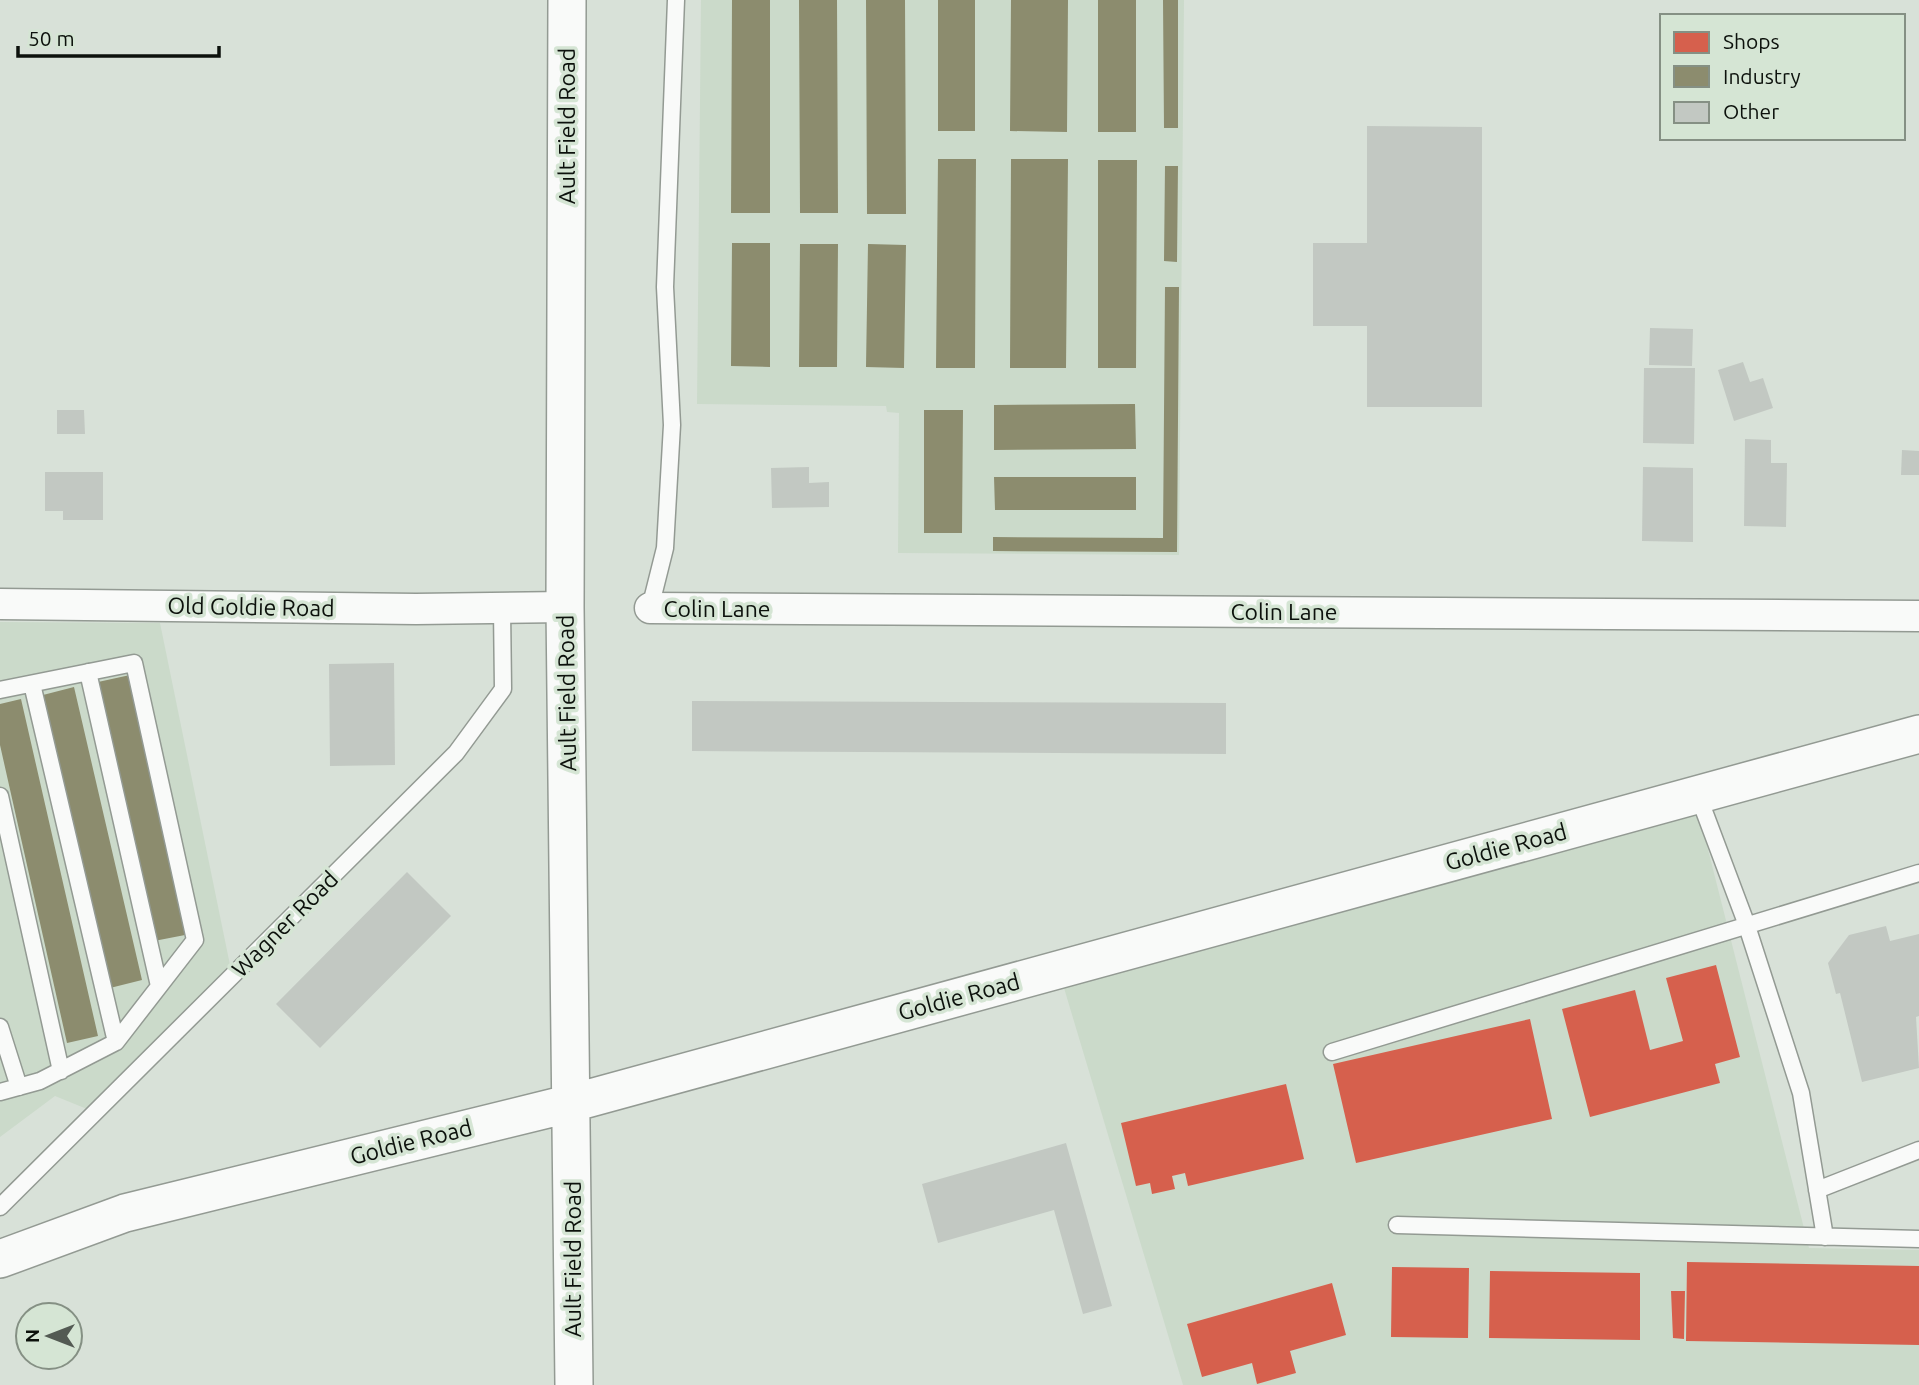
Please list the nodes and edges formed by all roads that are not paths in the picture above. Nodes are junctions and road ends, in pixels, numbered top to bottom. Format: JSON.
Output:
{"nodes":[{"id":1,"x":567,"y":0,"type":"edge"},
{"id":2,"x":676,"y":0,"type":"edge"},
{"id":3,"x":0,"y":604,"type":"edge"},
{"id":4,"x":565,"y":607,"type":"junction"},
{"id":5,"x":650,"y":608,"type":"joint"},
{"id":6,"x":502,"y":609,"type":"junction"},
{"id":7,"x":1919,"y":616,"type":"edge"},
{"id":8,"x":88,"y":672,"type":"junction"},
{"id":9,"x":32,"y":684,"type":"junction"},
{"id":10,"x":0,"y":690,"type":"edge"},
{"id":11,"x":1919,"y":734,"type":"edge"},
{"id":12,"x":1698,"y":795,"type":"junction"},
{"id":13,"x":0,"y":796,"type":"edge"},
{"id":14,"x":1919,"y":873,"type":"edge"},
{"id":15,"x":1747,"y":926,"type":"junction"},
{"id":16,"x":159,"y":986,"type":"junction"},
{"id":17,"x":0,"y":1027,"type":"edge"},
{"id":18,"x":116,"y":1042,"type":"junction"},
{"id":19,"x":1332,"y":1052,"type":"dead end"},
{"id":20,"x":61,"y":1071,"type":"junction"},
{"id":21,"x":19,"y":1087,"type":"junction"},
{"id":22,"x":0,"y":1092,"type":"edge"},
{"id":23,"x":572,"y":1102,"type":"junction"},
{"id":24,"x":1919,"y":1150,"type":"edge"},
{"id":25,"x":1817,"y":1190,"type":"junction"},
{"id":26,"x":0,"y":1207,"type":"edge"},
{"id":27,"x":1397,"y":1225,"type":"dead end"},
{"id":28,"x":1825,"y":1237,"type":"junction"},
{"id":29,"x":1919,"y":1239,"type":"edge"},
{"id":30,"x":0,"y":1259,"type":"edge"},
{"id":31,"x":574,"y":1385,"type":"edge"}],
"edges":[{"from":1,"to":4,"type":"street","name":"Ault Field Road"},
{"from":2,"to":5,"type":"lane"},
{"from":3,"to":6,"type":"street","name":"Old Goldie Road"},
{"from":4,"to":6,"type":"street"},
{"from":4,"to":23,"type":"street","name":"Ault Field Road"},
{"from":5,"to":7,"type":"street","name":"Colin Lane"},
{"from":6,"to":26,"type":"lane","name":"Wagner Road"},
{"from":8,"to":9,"type":"lane"},
{"from":8,"to":16,"type":"lane"},
{"from":8,"to":16,"type":"lane"},
{"from":9,"to":10,"type":"lane"},
{"from":9,"to":18,"type":"lane"},
{"from":11,"to":12,"type":"street","name":"Goldie Road"},
{"from":12,"to":15,"type":"lane"},
{"from":12,"to":23,"type":"street","name":"Goldie Road"},
{"from":13,"to":20,"type":"lane"},
{"from":14,"to":15,"type":"lane"},
{"from":15,"to":19,"type":"lane"},
{"from":15,"to":25,"type":"lane"},
{"from":16,"to":18,"type":"lane"},
{"from":17,"to":21,"type":"lane"},
{"from":18,"to":20,"type":"lane"},
{"from":20,"to":21,"type":"lane"},
{"from":21,"to":22,"type":"lane"},
{"from":23,"to":30,"type":"street","name":"Goldie Road"},
{"from":23,"to":31,"type":"street","name":"Ault Field Road"},
{"from":24,"to":25,"type":"lane"},
{"from":25,"to":28,"type":"lane"},
{"from":27,"to":28,"type":"lane"},
{"from":28,"to":29,"type":"lane"}]}
